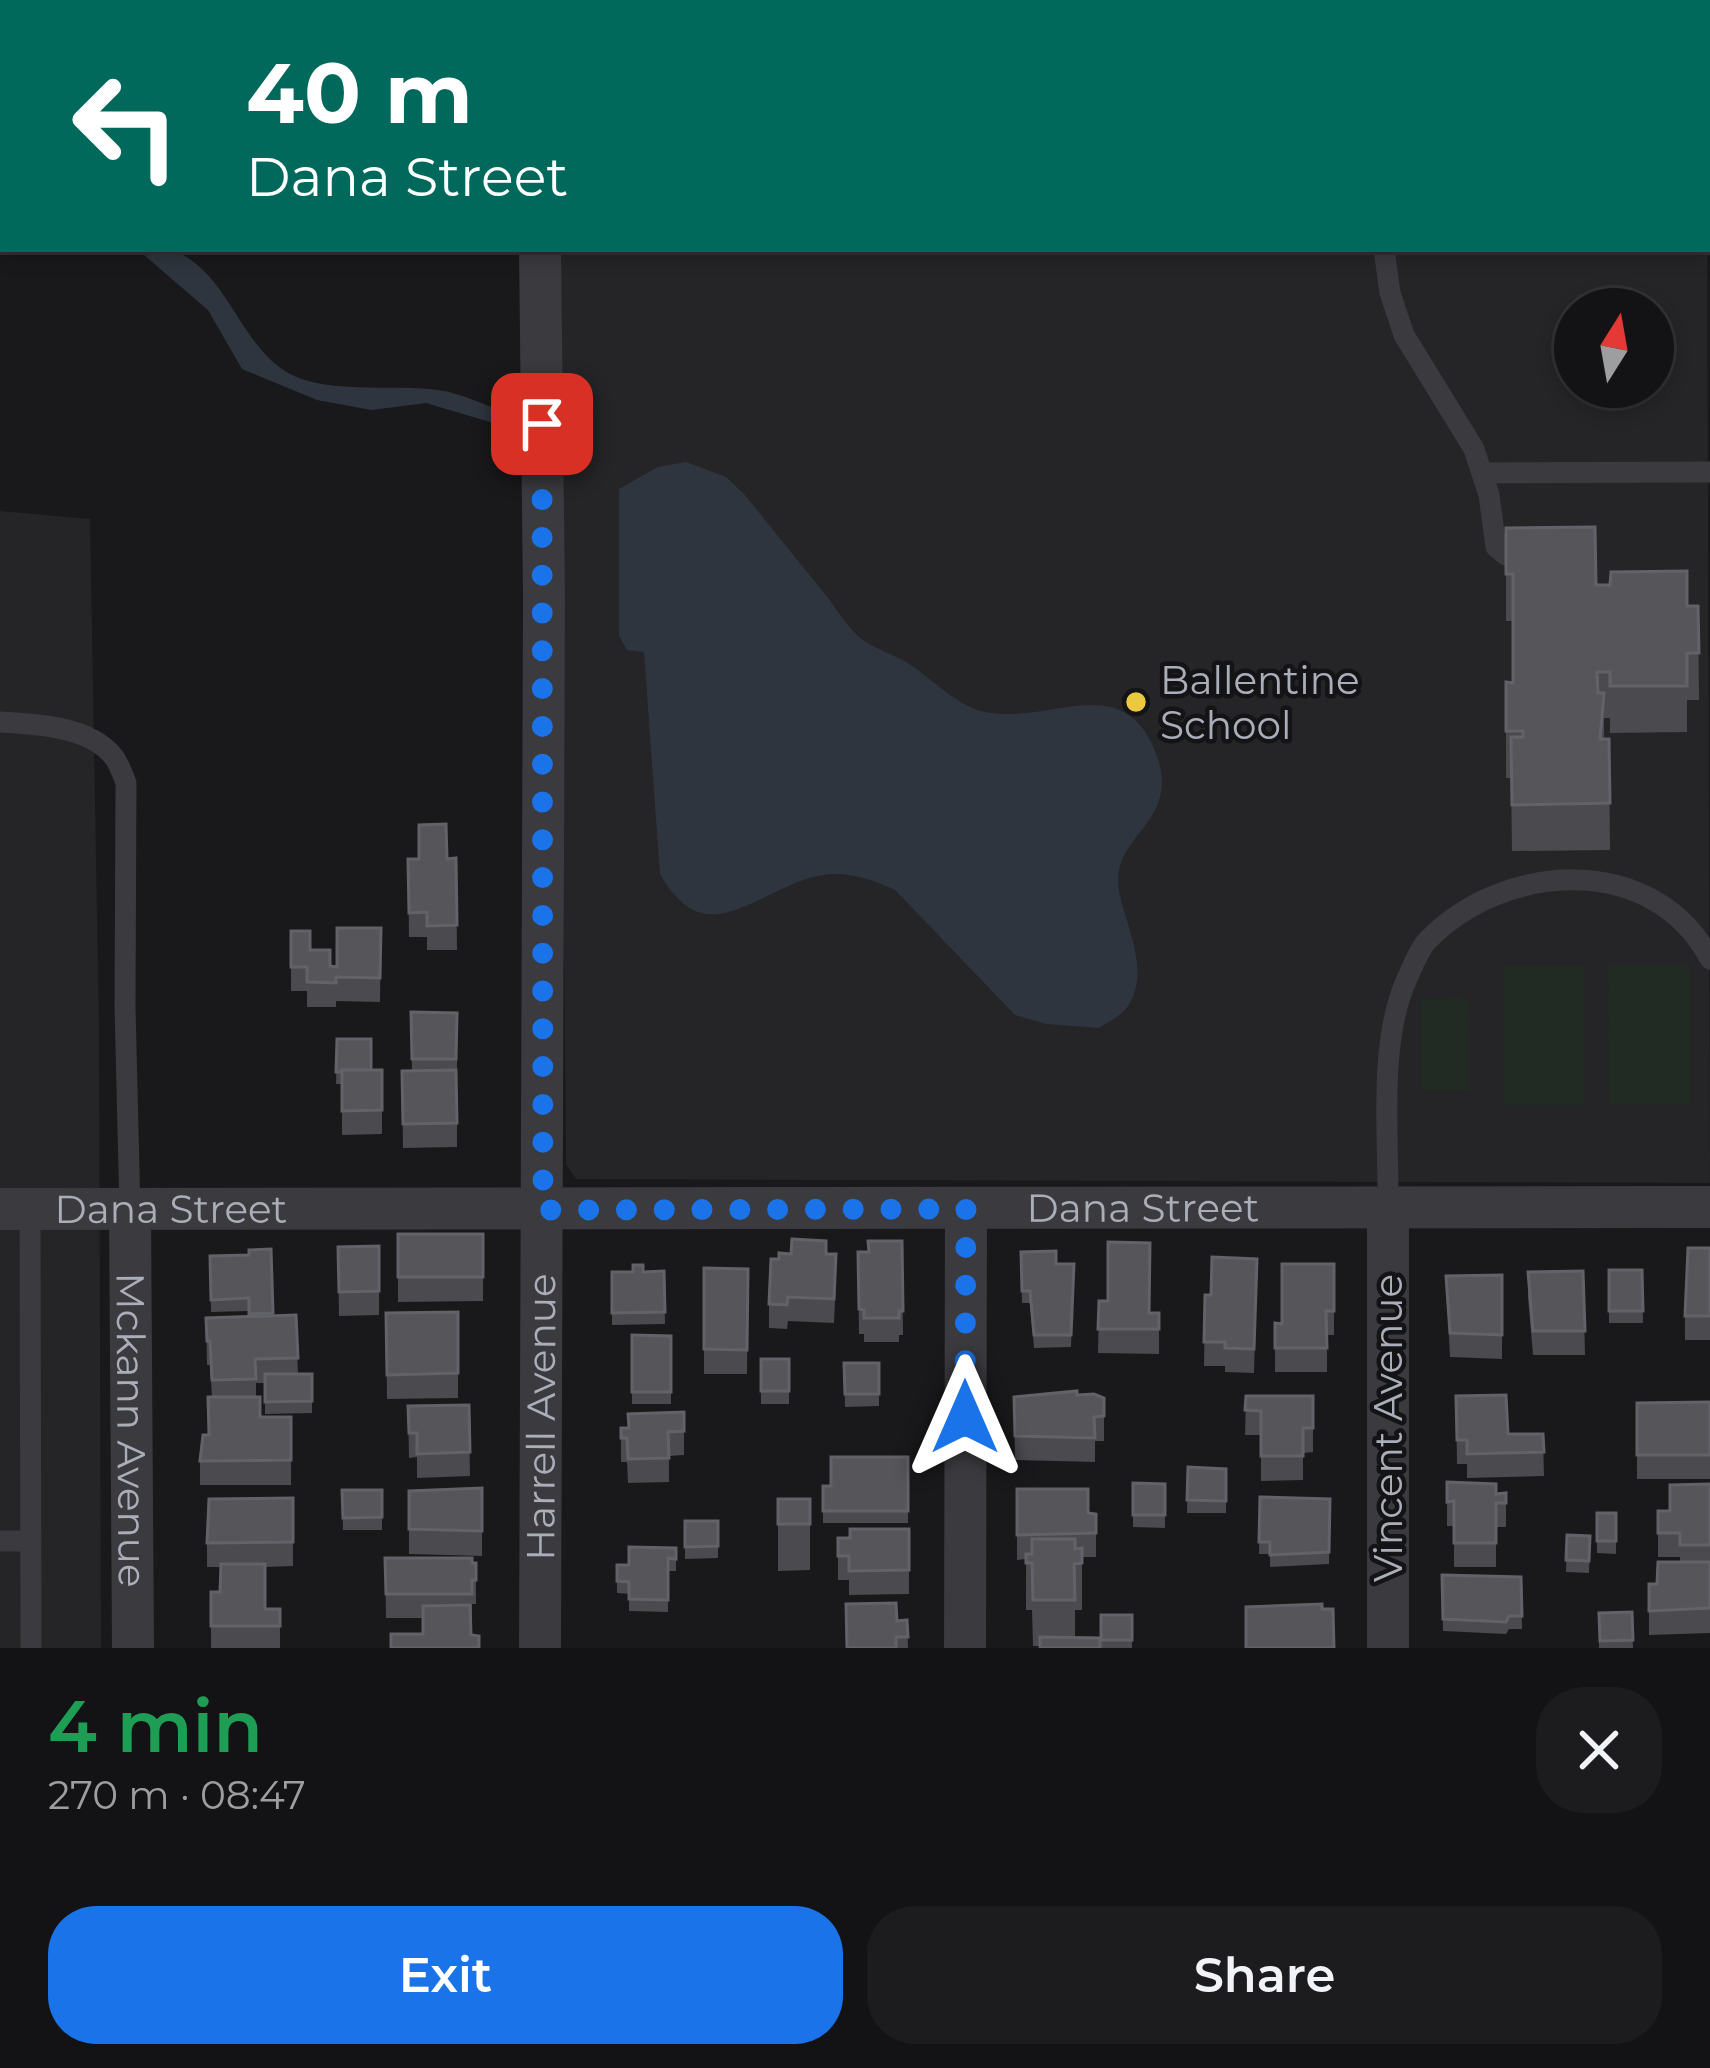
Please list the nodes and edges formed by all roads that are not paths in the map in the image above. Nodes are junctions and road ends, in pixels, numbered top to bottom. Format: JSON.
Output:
{"nodes":[{"id":1,"x":540,"y":252,"type":"edge"},
{"id":2,"x":1384,"y":252,"type":"edge"},
{"id":3,"x":1710,"y":472,"type":"edge"},
{"id":4,"x":1482,"y":473,"type":"junction"},
{"id":5,"x":1550,"y":556,"type":"edge"},
{"id":6,"x":0,"y":722,"type":"edge"},
{"id":7,"x":1710,"y":959,"type":"edge"},
{"id":8,"x":1710,"y":1207,"type":"edge"},
{"id":9,"x":1388,"y":1208,"type":"junction"},
{"id":10,"x":966,"y":1209,"type":"junction"},
{"id":11,"x":15,"y":1210,"type":"edge"},
{"id":12,"x":543,"y":1210,"type":"junction"},
{"id":13,"x":130,"y":1211,"type":"junction"},
{"id":14,"x":0,"y":1541,"type":"edge"},
{"id":15,"x":31,"y":1541,"type":"junction"},
{"id":16,"x":31,"y":1648,"type":"edge"},
{"id":17,"x":133,"y":1648,"type":"edge"},
{"id":18,"x":540,"y":1648,"type":"edge"},
{"id":19,"x":965,"y":1648,"type":"edge"},
{"id":20,"x":1388,"y":1648,"type":"edge"}],
"edges":[{"from":1,"to":12,"type":"street","name":"Harrell Avenue"},
{"from":2,"to":4,"type":"lane"},
{"from":3,"to":4,"type":"lane"},
{"from":4,"to":5,"type":"lane"},
{"from":6,"to":13,"type":"lane"},
{"from":7,"to":9,"type":"lane"},
{"from":8,"to":9,"type":"street","name":"Dana Street"},
{"from":9,"to":10,"type":"street","name":"Dana Street"},
{"from":9,"to":20,"type":"street","name":"Vincent Avenue"},
{"from":10,"to":12,"type":"street","name":"Dana Street"},
{"from":10,"to":19,"type":"street"},
{"from":11,"to":13,"type":"street","name":"Dana Street"},
{"from":11,"to":15,"type":"lane"},
{"from":12,"to":13,"type":"street","name":"Dana Street"},
{"from":12,"to":18,"type":"street","name":"Harrell Avenue"},
{"from":13,"to":17,"type":"street","name":"Mckann Avenue"},
{"from":14,"to":15,"type":"lane"},
{"from":15,"to":16,"type":"lane"}]}
